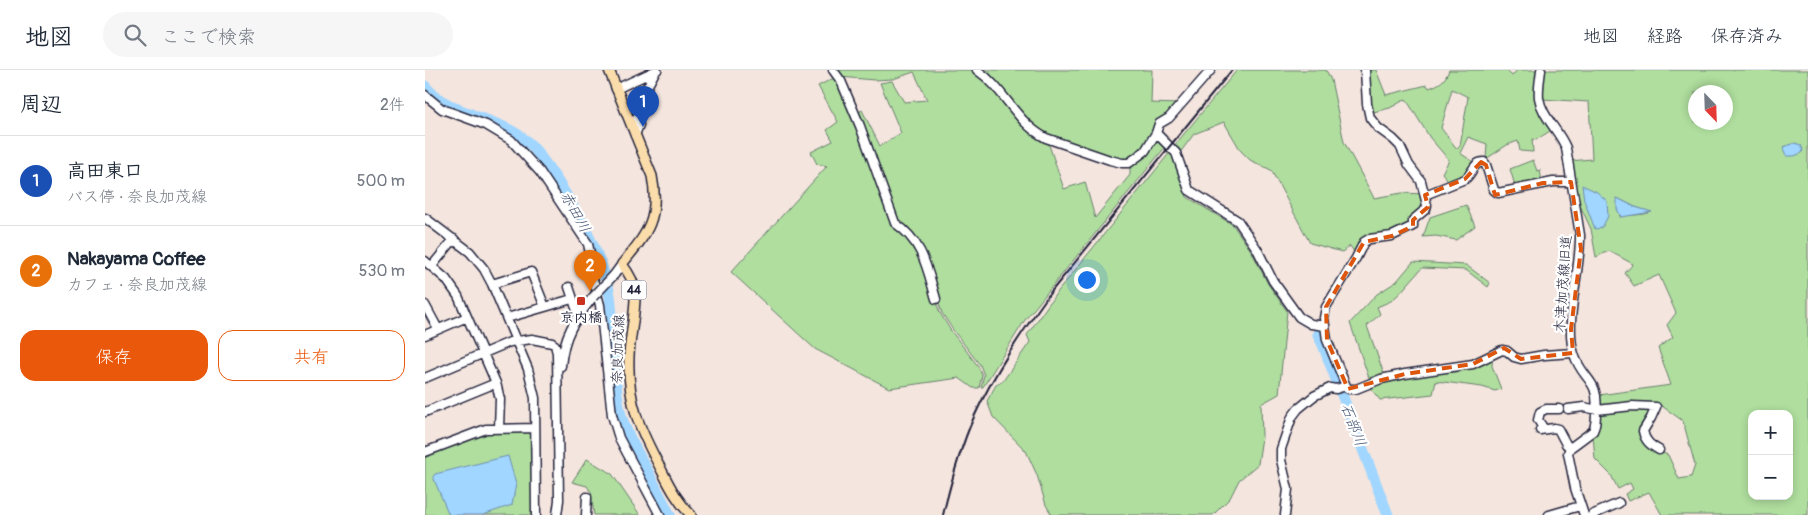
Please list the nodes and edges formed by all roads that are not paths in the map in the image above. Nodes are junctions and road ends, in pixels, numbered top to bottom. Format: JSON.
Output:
{"nodes":[{"id":1,"x":609,"y":70,"type":"edge"},
{"id":2,"x":657,"y":70,"type":"edge"},
{"id":3,"x":833,"y":70,"type":"edge"},
{"id":4,"x":977,"y":70,"type":"edge"},
{"id":5,"x":1211,"y":70,"type":"edge"},
{"id":6,"x":1365,"y":70,"type":"edge"},
{"id":7,"x":1541,"y":70,"type":"edge"},
{"id":8,"x":616,"y":88,"type":"junction"},
{"id":9,"x":425,"y":95,"type":"edge"},
{"id":10,"x":1156,"y":133,"type":"junction"},
{"id":11,"x":635,"y":135,"type":"junction"},
{"id":12,"x":1571,"y":182,"type":"junction"},
{"id":13,"x":1425,"y":195,"type":"junction"},
{"id":14,"x":425,"y":218,"type":"edge"},
{"id":15,"x":454,"y":240,"type":"junction"},
{"id":16,"x":428,"y":264,"type":"edge"},
{"id":17,"x":622,"y":264,"type":"junction"},
{"id":18,"x":492,"y":284,"type":"junction"},
{"id":19,"x":569,"y":287,"type":"dead end"},
{"id":20,"x":936,"y":298,"type":"dead end"},
{"id":21,"x":572,"y":299,"type":"junction"},
{"id":22,"x":425,"y":305,"type":"edge"},
{"id":23,"x":545,"y":307,"type":"junction"},
{"id":24,"x":580,"y":312,"type":"junction"},
{"id":25,"x":467,"y":317,"type":"junction"},
{"id":26,"x":507,"y":318,"type":"junction"},
{"id":27,"x":1325,"y":326,"type":"junction"},
{"id":28,"x":438,"y":329,"type":"junction"},
{"id":29,"x":425,"y":335,"type":"edge"},
{"id":30,"x":516,"y":338,"type":"junction"},
{"id":31,"x":565,"y":342,"type":"junction"},
{"id":32,"x":482,"y":351,"type":"junction"},
{"id":33,"x":1573,"y":353,"type":"junction"},
{"id":34,"x":425,"y":376,"type":"edge"},
{"id":35,"x":496,"y":383,"type":"junction"},
{"id":36,"x":1342,"y":387,"type":"junction"},
{"id":37,"x":1559,"y":409,"type":"dead end"},
{"id":38,"x":1568,"y":409,"type":"dead end"},
{"id":39,"x":1597,"y":410,"type":"junction"},
{"id":40,"x":425,"y":412,"type":"edge"},
{"id":41,"x":499,"y":428,"type":"junction"},
{"id":42,"x":535,"y":428,"type":"junction"},
{"id":43,"x":1570,"y":448,"type":"junction"},
{"id":44,"x":1659,"y":450,"type":"dead end"},
{"id":45,"x":425,"y":452,"type":"edge"},
{"id":46,"x":587,"y":497,"type":"dead end"},
{"id":47,"x":1619,"y":503,"type":"dead end"},
{"id":48,"x":1579,"y":506,"type":"junction"},
{"id":49,"x":537,"y":515,"type":"edge"},
{"id":50,"x":557,"y":515,"type":"edge"},
{"id":51,"x":562,"y":515,"type":"edge"},
{"id":52,"x":586,"y":515,"type":"edge"},
{"id":53,"x":660,"y":515,"type":"edge"},
{"id":54,"x":691,"y":515,"type":"edge"},
{"id":55,"x":1285,"y":515,"type":"edge"},
{"id":56,"x":1549,"y":515,"type":"edge"},
{"id":57,"x":1584,"y":515,"type":"edge"},
{"id":58,"x":1592,"y":515,"type":"edge"}],
"edges":[{"from":1,"to":8,"type":"main road","number":"44"},
{"from":2,"to":8,"type":"street"},
{"from":2,"to":11,"type":"street"},
{"from":3,"to":20,"type":"street"},
{"from":4,"to":10,"type":"street"},
{"from":5,"to":10,"type":"street"},
{"from":6,"to":13,"type":"street"},
{"from":7,"to":12,"type":"street","name":"木津加茂線旧道"},
{"from":8,"to":11,"type":"main road","number":"44"},
{"from":9,"to":53,"type":"street"},
{"from":10,"to":27,"type":"street"},
{"from":11,"to":17,"type":"main road","number":"44"},
{"from":12,"to":13,"type":"street"},
{"from":12,"to":33,"type":"street","name":"木津加茂線旧道"},
{"from":13,"to":27,"type":"street"},
{"from":14,"to":15,"type":"street"},
{"from":15,"to":16,"type":"street"},
{"from":15,"to":18,"type":"street"},
{"from":16,"to":25,"type":"street"},
{"from":17,"to":24,"type":"street","bridge":true},
{"from":17,"to":54,"type":"main road","name":"奈良加茂線","number":"44"},
{"from":18,"to":23,"type":"street"},
{"from":18,"to":26,"type":"street"},
{"from":19,"to":21,"type":"street"},
{"from":21,"to":23,"type":"street"},
{"from":21,"to":24,"type":"street"},
{"from":22,"to":28,"type":"street"},
{"from":23,"to":26,"type":"street"},
{"from":24,"to":31,"type":"street"},
{"from":25,"to":28,"type":"street"},
{"from":25,"to":32,"type":"street"},
{"from":26,"to":30,"type":"street"},
{"from":27,"to":36,"type":"street"},
{"from":28,"to":29,"type":"street"},
{"from":30,"to":31,"type":"street"},
{"from":30,"to":32,"type":"street"},
{"from":30,"to":42,"type":"street"},
{"from":30,"to":50,"type":"street"},
{"from":31,"to":51,"type":"street"},
{"from":32,"to":34,"type":"street"},
{"from":32,"to":35,"type":"street"},
{"from":33,"to":36,"type":"street"},
{"from":33,"to":39,"type":"street","name":"木津加茂線旧道"},
{"from":35,"to":40,"type":"street"},
{"from":35,"to":41,"type":"street"},
{"from":36,"to":55,"type":"street"},
{"from":37,"to":43,"type":"street"},
{"from":38,"to":39,"type":"street"},
{"from":39,"to":43,"type":"street","name":"木津加茂線旧道"},
{"from":39,"to":44,"type":"street"},
{"from":41,"to":42,"type":"street"},
{"from":41,"to":45,"type":"street"},
{"from":42,"to":49,"type":"street"},
{"from":43,"to":48,"type":"street"},
{"from":46,"to":52,"type":"street"},
{"from":47,"to":58,"type":"street"},
{"from":48,"to":56,"type":"street"},
{"from":48,"to":57,"type":"street"}]}
